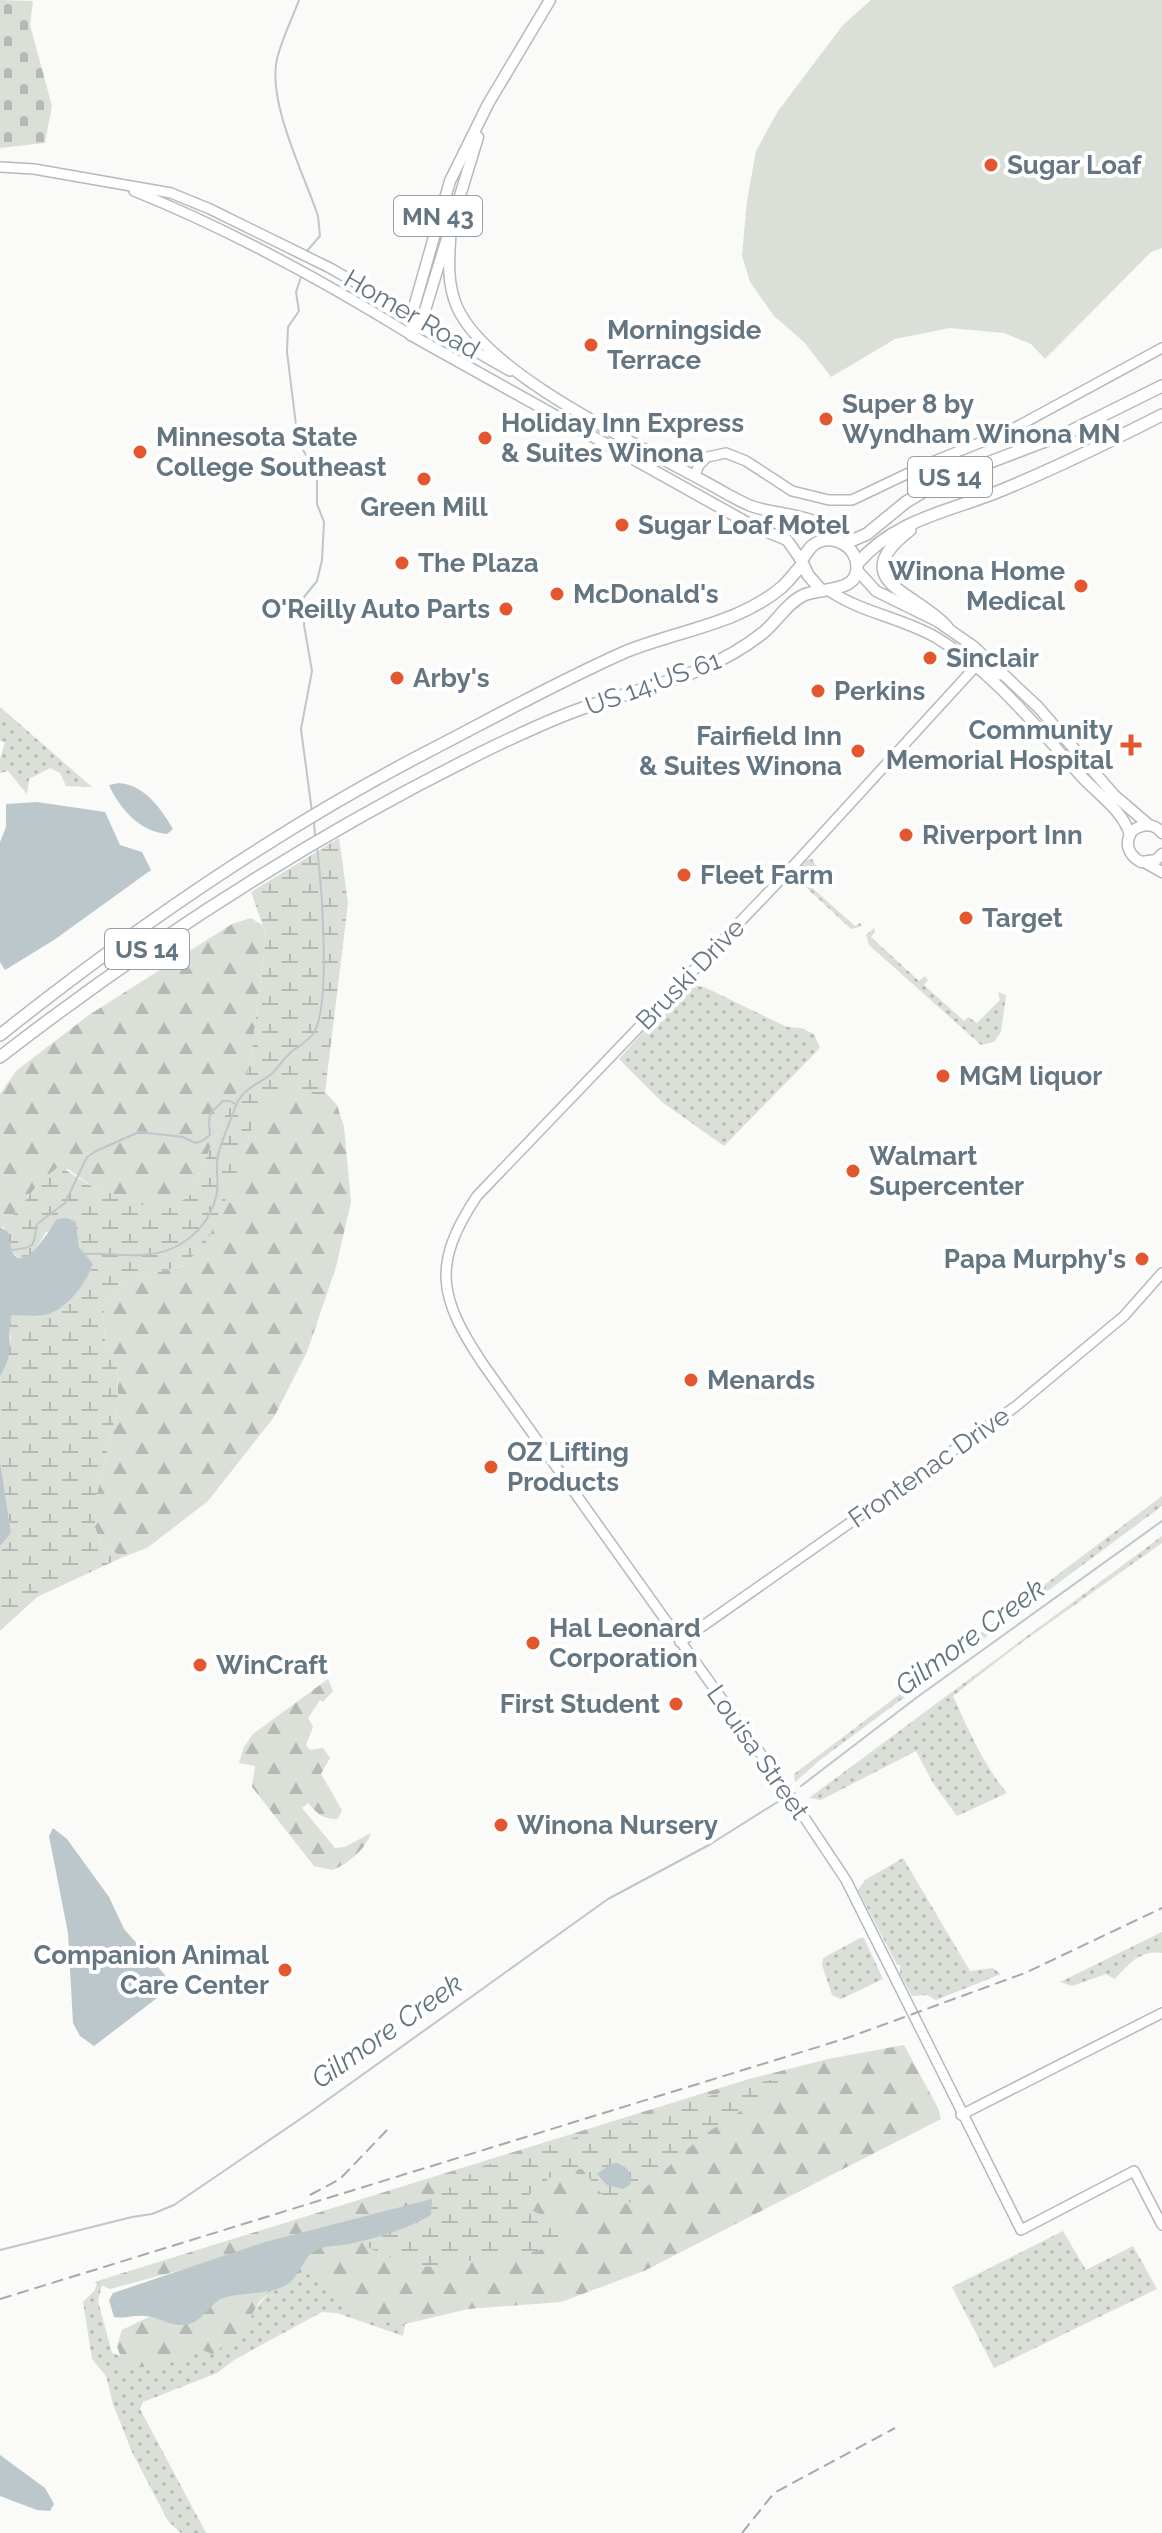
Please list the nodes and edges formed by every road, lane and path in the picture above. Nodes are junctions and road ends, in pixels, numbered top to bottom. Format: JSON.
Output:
{"nodes":[{"id":1,"x":550,"y":0,"type":"edge"},
{"id":2,"x":488,"y":104,"type":"junction"},
{"id":3,"x":0,"y":167,"type":"edge"},
{"id":4,"x":116,"y":183,"type":"junction"},
{"id":5,"x":451,"y":222,"type":"junction"},
{"id":6,"x":417,"y":317,"type":"junction"},
{"id":7,"x":411,"y":335,"type":"junction"},
{"id":8,"x":1162,"y":348,"type":"edge"},
{"id":9,"x":524,"y":379,"type":"junction"},
{"id":10,"x":1162,"y":386,"type":"edge"},
{"id":11,"x":1162,"y":415,"type":"edge"},
{"id":12,"x":695,"y":475,"type":"junction"},
{"id":13,"x":941,"y":510,"type":"junction"},
{"id":14,"x":842,"y":543,"type":"junction"},
{"id":15,"x":802,"y":563,"type":"junction"},
{"id":16,"x":857,"y":567,"type":"junction"},
{"id":17,"x":826,"y":591,"type":"junction"},
{"id":18,"x":947,"y":627,"type":"junction"},
{"id":19,"x":976,"y":666,"type":"junction"},
{"id":20,"x":1038,"y":707,"type":"junction"},
{"id":21,"x":1149,"y":825,"type":"junction"},
{"id":22,"x":1162,"y":833,"type":"edge"},
{"id":23,"x":1130,"y":835,"type":"junction"},
{"id":24,"x":1162,"y":854,"type":"edge"},
{"id":25,"x":1144,"y":862,"type":"junction"},
{"id":26,"x":1162,"y":872,"type":"edge"},
{"id":27,"x":0,"y":1035,"type":"edge"},
{"id":28,"x":0,"y":1057,"type":"edge"},
{"id":29,"x":1162,"y":1273,"type":"edge"},
{"id":30,"x":448,"y":1302,"type":"joint"},
{"id":31,"x":680,"y":1642,"type":"junction"},
{"id":32,"x":1162,"y":2013,"type":"edge"},
{"id":33,"x":961,"y":2115,"type":"junction"},
{"id":34,"x":1162,"y":2225,"type":"edge"}],
"edges":[{"from":1,"to":2,"type":"main road","number":"MN 43"},
{"from":2,"to":5,"type":"main road","number":"MN 43"},
{"from":2,"to":6,"type":"main road","number":"MN 43"},
{"from":3,"to":4,"type":"street","name":"Homer Road"},
{"from":4,"to":6,"type":"street","name":"Homer Road"},
{"from":4,"to":7,"type":"street","name":"Homer Road"},
{"from":5,"to":6,"type":"main road","number":"MN 43"},
{"from":5,"to":9,"type":"main road","number":"MN 43"},
{"from":6,"to":7,"type":"main road","number":"MN 43"},
{"from":6,"to":9,"type":"street","name":"Homer Road"},
{"from":7,"to":15,"type":"main road","name":"Homer Road"},
{"from":8,"to":12,"type":"street"},
{"from":9,"to":12,"type":"main road","name":"Homer Road","number":"MN 43"},
{"from":10,"to":14,"type":"highway","name":"US 14;US 61","number":"US 14"},
{"from":11,"to":13,"type":"highway","name":"US 14;US 61","number":"US 14"},
{"from":12,"to":14,"type":"main road","number":"MN 43"},
{"from":13,"to":16,"type":"highway","name":"US 14;US 61","number":"US 14"},
{"from":13,"to":18,"type":"highway"},
{"from":14,"to":15,"type":"highway","name":"US 14;US 61","number":"US 14"},
{"from":14,"to":16,"type":"highway"},
{"from":15,"to":17,"type":"highway"},
{"from":15,"to":27,"type":"highway","name":"US 14;US 61","number":"US 14"},
{"from":16,"to":17,"type":"highway","name":"US 14;US 61","number":"US 14"},
{"from":16,"to":18,"type":"main road"},
{"from":17,"to":19,"type":"main road"},
{"from":17,"to":28,"type":"highway","name":"US 14;US 61","number":"US 14"},
{"from":18,"to":20,"type":"main road"},
{"from":19,"to":20,"type":"street"},
{"from":19,"to":23,"type":"main road"},
{"from":19,"to":30,"type":"street","name":"Bruski Drive"},
{"from":20,"to":21,"type":"main road"},
{"from":21,"to":22,"type":"main road"},
{"from":21,"to":23,"type":"main road"},
{"from":23,"to":25,"type":"main road"},
{"from":24,"to":25,"type":"main road"},
{"from":25,"to":26,"type":"main road"},
{"from":29,"to":31,"type":"street","name":"Frontenac Drive"},
{"from":30,"to":31,"type":"street","name":"Louisa Street"},
{"from":31,"to":33,"type":"street","name":"Louisa Street"},
{"from":32,"to":33,"type":"street"},
{"from":33,"to":34,"type":"street","name":"Louisa Street"}]}
